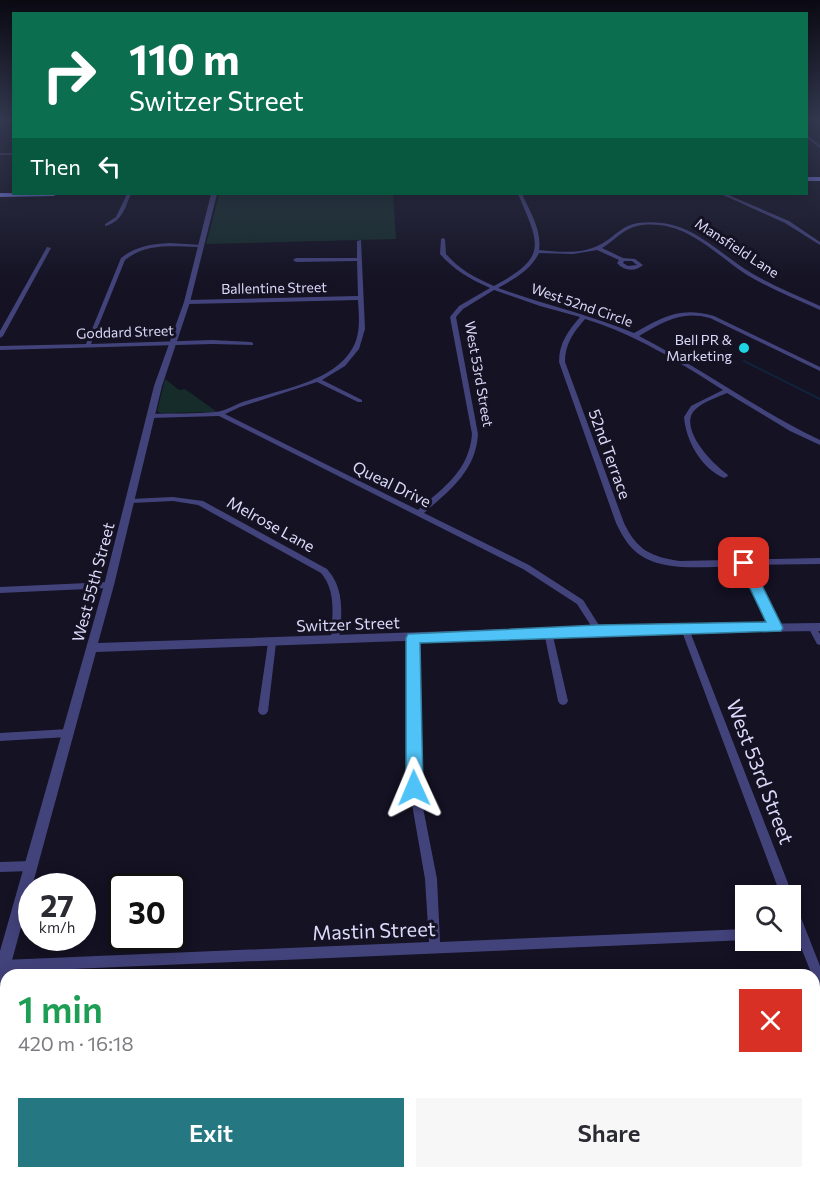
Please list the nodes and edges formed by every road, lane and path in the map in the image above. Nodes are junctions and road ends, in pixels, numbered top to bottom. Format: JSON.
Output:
{"nodes":[{"id":1,"x":129,"y":195,"type":"edge"},
{"id":2,"x":214,"y":195,"type":"edge"},
{"id":3,"x":520,"y":195,"type":"edge"},
{"id":4,"x":725,"y":195,"type":"edge"},
{"id":5,"x":108,"y":225,"type":"dead end"},
{"id":6,"x":443,"y":239,"type":"dead end"},
{"id":7,"x":358,"y":241,"type":"dead end"},
{"id":8,"x":820,"y":244,"type":"edge"},
{"id":9,"x":201,"y":246,"type":"junction"},
{"id":10,"x":49,"y":248,"type":"dead end"},
{"id":11,"x":598,"y":248,"type":"junction"},
{"id":12,"x":538,"y":251,"type":"junction"},
{"id":13,"x":359,"y":259,"type":"junction"},
{"id":14,"x":296,"y":260,"type":"dead end"},
{"id":15,"x":622,"y":260,"type":"dead end"},
{"id":16,"x":495,"y":287,"type":"junction"},
{"id":17,"x":360,"y":298,"type":"junction"},
{"id":18,"x":820,"y":299,"type":"edge"},
{"id":19,"x":187,"y":302,"type":"junction"},
{"id":20,"x":810,"y":303,"type":"junction"},
{"id":21,"x":820,"y":308,"type":"edge"},
{"id":22,"x":583,"y":317,"type":"junction"},
{"id":23,"x":0,"y":336,"type":"edge"},
{"id":24,"x":634,"y":336,"type":"junction"},
{"id":25,"x":175,"y":343,"type":"junction"},
{"id":26,"x":251,"y":344,"type":"dead end"},
{"id":27,"x":88,"y":345,"type":"junction"},
{"id":28,"x":0,"y":348,"type":"edge"},
{"id":29,"x":820,"y":369,"type":"edge"},
{"id":30,"x":318,"y":380,"type":"junction"},
{"id":31,"x":728,"y":390,"type":"junction"},
{"id":32,"x":360,"y":401,"type":"dead end"},
{"id":33,"x":220,"y":414,"type":"junction"},
{"id":34,"x":151,"y":416,"type":"junction"},
{"id":35,"x":820,"y":443,"type":"edge"},
{"id":36,"x":724,"y":477,"type":"dead end"},
{"id":37,"x":131,"y":501,"type":"junction"},
{"id":38,"x":420,"y":512,"type":"junction"},
{"id":39,"x":820,"y":561,"type":"edge"},
{"id":40,"x":744,"y":563,"type":"junction"},
{"id":41,"x":109,"y":585,"type":"junction"},
{"id":42,"x":0,"y":590,"type":"edge"},
{"id":43,"x":816,"y":627,"type":"edge"},
{"id":44,"x":776,"y":628,"type":"junction"},
{"id":45,"x":685,"y":629,"type":"junction"},
{"id":46,"x":598,"y":630,"type":"junction"},
{"id":47,"x":548,"y":632,"type":"junction"},
{"id":48,"x":413,"y":638,"type":"junction"},
{"id":49,"x":335,"y":639,"type":"junction"},
{"id":50,"x":820,"y":642,"type":"edge"},
{"id":51,"x":272,"y":643,"type":"junction"},
{"id":52,"x":92,"y":648,"type":"junction"},
{"id":53,"x":563,"y":701,"type":"dead end"},
{"id":54,"x":263,"y":711,"type":"dead end"},
{"id":55,"x":68,"y":734,"type":"junction"},
{"id":56,"x":0,"y":737,"type":"edge"},
{"id":57,"x":31,"y":866,"type":"junction"},
{"id":58,"x":0,"y":867,"type":"edge"},
{"id":59,"x":783,"y":885,"type":"edge"},
{"id":60,"x":735,"y":935,"type":"edge"},
{"id":61,"x":801,"y":943,"type":"edge"},
{"id":62,"x":435,"y":948,"type":"junction"},
{"id":63,"x":3,"y":969,"type":"edge"},
{"id":64,"x":56,"y":969,"type":"edge"},
{"id":65,"x":814,"y":969,"type":"edge"}],
"edges":[{"from":1,"to":5,"type":"street"},
{"from":2,"to":9,"type":"street","name":"West 55th Street"},
{"from":3,"to":12,"type":"street"},
{"from":4,"to":8,"type":"street"},
{"from":6,"to":16,"type":"street","name":"West 52nd Circle"},
{"from":7,"to":13,"type":"street"},
{"from":9,"to":19,"type":"street","name":"West 55th Street"},
{"from":9,"to":27,"type":"street"},
{"from":10,"to":23,"type":"street"},
{"from":11,"to":12,"type":"street","name":"Mansfield Lane"},
{"from":11,"to":15,"type":"street"},
{"from":11,"to":20,"type":"street","name":"Mansfield Lane"},
{"from":12,"to":16,"type":"street","name":"West 53rd Street"},
{"from":13,"to":14,"type":"street"},
{"from":13,"to":17,"type":"street"},
{"from":16,"to":22,"type":"street","name":"West 52nd Circle"},
{"from":16,"to":38,"type":"street","name":"West 53rd Street"},
{"from":17,"to":19,"type":"street","name":"Ballentine Street"},
{"from":17,"to":30,"type":"street"},
{"from":18,"to":20,"type":"street"},
{"from":19,"to":25,"type":"street","name":"West 55th Street"},
{"from":20,"to":21,"type":"street","name":"Mansfield Lane"},
{"from":22,"to":24,"type":"street","name":"West 52nd Circle"},
{"from":22,"to":40,"type":"street","name":"52nd Terrace"},
{"from":24,"to":29,"type":"street"},
{"from":24,"to":31,"type":"street","name":"West 52nd Circle"},
{"from":25,"to":26,"type":"street","name":"Goddard Street"},
{"from":25,"to":27,"type":"street","name":"Goddard Street"},
{"from":25,"to":34,"type":"street","name":"West 55th Street"},
{"from":27,"to":28,"type":"street","name":"Goddard Street"},
{"from":30,"to":32,"type":"street"},
{"from":30,"to":33,"type":"street"},
{"from":31,"to":35,"type":"street","name":"West 52nd Circle"},
{"from":31,"to":36,"type":"street"},
{"from":33,"to":34,"type":"street","name":"Queal Drive"},
{"from":33,"to":38,"type":"street","name":"Queal Drive"},
{"from":34,"to":37,"type":"street","name":"West 55th Street"},
{"from":37,"to":41,"type":"street","name":"West 55th Street"},
{"from":37,"to":49,"type":"street","name":"Melrose Lane"},
{"from":38,"to":46,"type":"street","name":"Queal Drive"},
{"from":39,"to":40,"type":"street"},
{"from":40,"to":44,"type":"street"},
{"from":41,"to":42,"type":"street"},
{"from":41,"to":52,"type":"street","name":"West 55th Street"},
{"from":43,"to":44,"type":"street","name":"Switzer Street"},
{"from":43,"to":50,"type":"street"},
{"from":44,"to":45,"type":"street","name":"Switzer Street"},
{"from":45,"to":46,"type":"street","name":"Switzer Street"},
{"from":45,"to":59,"type":"street","name":"West 53rd Street"},
{"from":46,"to":47,"type":"street","name":"Switzer Street"},
{"from":47,"to":48,"type":"street","name":"Switzer Street"},
{"from":47,"to":53,"type":"street"},
{"from":48,"to":49,"type":"street","name":"Switzer Street"},
{"from":48,"to":62,"type":"street"},
{"from":49,"to":51,"type":"street","name":"Switzer Street"},
{"from":51,"to":52,"type":"street","name":"Switzer Street"},
{"from":51,"to":54,"type":"street"},
{"from":52,"to":55,"type":"street","name":"West 55th Street"},
{"from":55,"to":56,"type":"street"},
{"from":55,"to":57,"type":"street","name":"West 55th Street"},
{"from":57,"to":58,"type":"street"},
{"from":57,"to":63,"type":"street","name":"West 55th Street"},
{"from":60,"to":62,"type":"street","name":"Mastin Street"},
{"from":61,"to":65,"type":"street"},
{"from":62,"to":64,"type":"street","name":"Mastin Street"}]}
